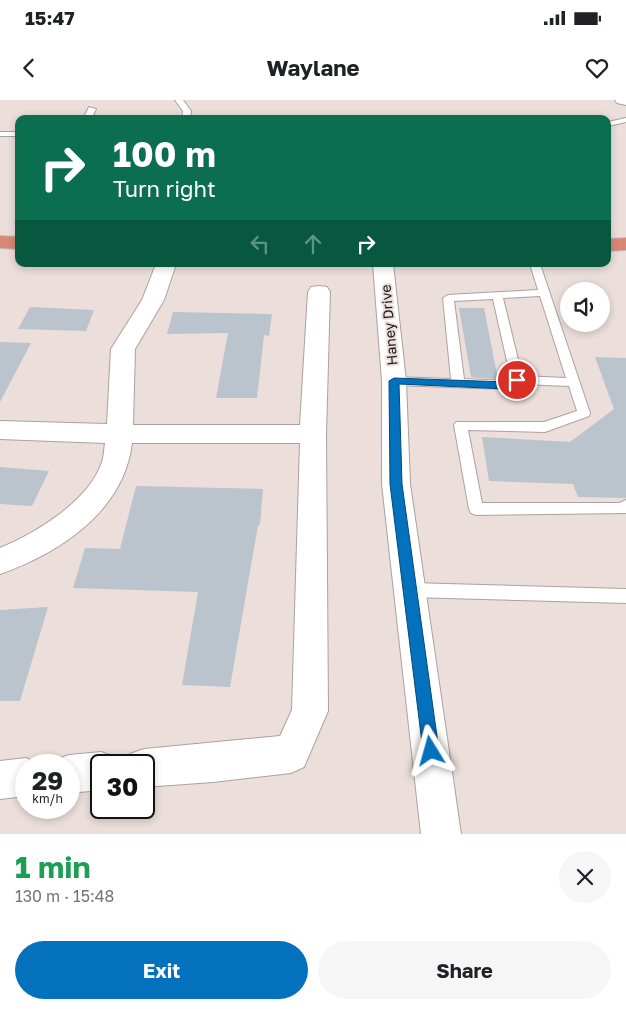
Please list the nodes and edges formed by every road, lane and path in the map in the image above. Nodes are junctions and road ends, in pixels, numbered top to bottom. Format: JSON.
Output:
{"nodes":[{"id":1,"x":192,"y":100,"type":"edge"},
{"id":2,"x":622,"y":100,"type":"edge"},
{"id":3,"x":180,"y":101,"type":"edge"},
{"id":4,"x":626,"y":101,"type":"edge"},
{"id":5,"x":92,"y":109,"type":"dead end"},
{"id":6,"x":89,"y":115,"type":"edge"},
{"id":7,"x":187,"y":115,"type":"edge"},
{"id":8,"x":626,"y":120,"type":"edge"},
{"id":9,"x":611,"y":123,"type":"edge"},
{"id":10,"x":0,"y":134,"type":"edge"},
{"id":11,"x":15,"y":134,"type":"edge"},
{"id":12,"x":0,"y":242,"type":"edge"},
{"id":13,"x":15,"y":243,"type":"edge"},
{"id":14,"x":611,"y":244,"type":"edge"},
{"id":15,"x":626,"y":244,"type":"edge"},
{"id":16,"x":165,"y":267,"type":"edge"},
{"id":17,"x":383,"y":267,"type":"edge"},
{"id":18,"x":537,"y":267,"type":"edge"},
{"id":19,"x":319,"y":292,"type":"dead end"},
{"id":20,"x":545,"y":293,"type":"junction"},
{"id":21,"x":497,"y":294,"type":"junction"},
{"id":22,"x":517,"y":380,"type":"junction"},
{"id":23,"x":394,"y":381,"type":"junction"},
{"id":24,"x":574,"y":382,"type":"junction"},
{"id":25,"x":458,"y":383,"type":"junction"},
{"id":26,"x":0,"y":430,"type":"edge"},
{"id":27,"x":120,"y":434,"type":"junction"},
{"id":28,"x":313,"y":434,"type":"junction"},
{"id":29,"x":626,"y":506,"type":"edge"},
{"id":30,"x":0,"y":562,"type":"edge"},
{"id":31,"x":410,"y":590,"type":"junction"},
{"id":32,"x":626,"y":596,"type":"edge"},
{"id":33,"x":155,"y":767,"type":"edge"},
{"id":34,"x":15,"y":778,"type":"edge"},
{"id":35,"x":0,"y":780,"type":"edge"},
{"id":36,"x":441,"y":834,"type":"edge"}],
"edges":[{"from":1,"to":3,"type":"lane"},
{"from":2,"to":4,"type":"street"},
{"from":3,"to":7,"type":"lane"},
{"from":5,"to":6,"type":"lane"},
{"from":8,"to":9,"type":"lane"},
{"from":10,"to":11,"type":"lane"},
{"from":12,"to":13,"type":"highway"},
{"from":14,"to":15,"type":"highway"},
{"from":16,"to":27,"type":"street"},
{"from":17,"to":23,"type":"street","name":"Haney Drive"},
{"from":18,"to":20,"type":"lane"},
{"from":19,"to":28,"type":"street"},
{"from":20,"to":21,"type":"lane"},
{"from":20,"to":24,"type":"lane"},
{"from":21,"to":22,"type":"lane"},
{"from":21,"to":25,"type":"lane"},
{"from":22,"to":24,"type":"lane"},
{"from":22,"to":25,"type":"lane"},
{"from":23,"to":25,"type":"lane"},
{"from":23,"to":31,"type":"street","name":"Haney Drive"},
{"from":24,"to":29,"type":"lane"},
{"from":26,"to":27,"type":"street"},
{"from":27,"to":28,"type":"street"},
{"from":27,"to":30,"type":"street"},
{"from":28,"to":33,"type":"street"},
{"from":31,"to":32,"type":"lane"},
{"from":31,"to":36,"type":"street","name":"Haney Drive"},
{"from":34,"to":35,"type":"street"}]}
